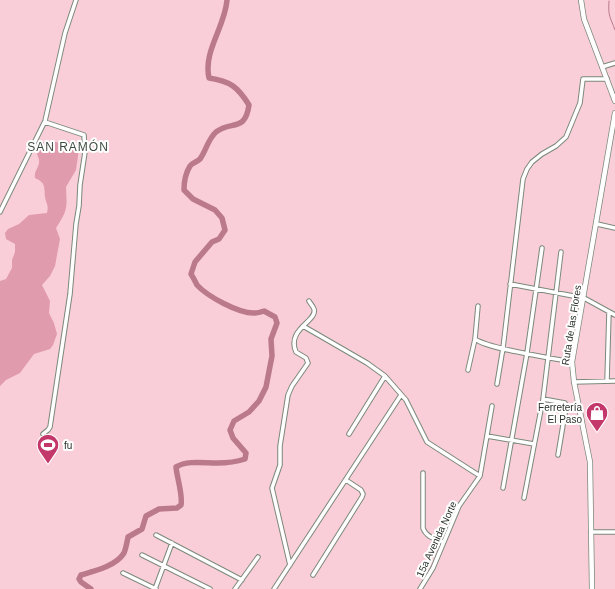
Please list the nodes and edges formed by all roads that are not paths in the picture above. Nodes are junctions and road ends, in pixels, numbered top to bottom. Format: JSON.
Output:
{"nodes":[{"id":1,"x":76,"y":0,"type":"edge"},
{"id":2,"x":581,"y":0,"type":"edge"},
{"id":3,"x":615,"y":63,"type":"edge"},
{"id":4,"x":602,"y":67,"type":"junction"},
{"id":5,"x":607,"y":79,"type":"junction"},
{"id":6,"x":615,"y":102,"type":"edge"},
{"id":7,"x":615,"y":113,"type":"edge"},
{"id":8,"x":45,"y":122,"type":"junction"},
{"id":9,"x":0,"y":212,"type":"edge"},
{"id":10,"x":597,"y":224,"type":"junction"},
{"id":11,"x":615,"y":228,"type":"edge"},
{"id":12,"x":542,"y":248,"type":"dead end"},
{"id":13,"x":561,"y":252,"type":"dead end"},
{"id":14,"x":510,"y":284,"type":"junction"},
{"id":15,"x":536,"y":290,"type":"junction"},
{"id":16,"x":556,"y":293,"type":"junction"},
{"id":17,"x":584,"y":298,"type":"junction"},
{"id":18,"x":309,"y":301,"type":"dead end"},
{"id":19,"x":478,"y":306,"type":"dead end"},
{"id":20,"x":609,"y":312,"type":"junction"},
{"id":21,"x":615,"y":315,"type":"edge"},
{"id":22,"x":303,"y":326,"type":"junction"},
{"id":23,"x":475,"y":339,"type":"junction"},
{"id":24,"x":503,"y":348,"type":"junction"},
{"id":25,"x":527,"y":353,"type":"junction"},
{"id":26,"x":549,"y":357,"type":"junction"},
{"id":27,"x":572,"y":362,"type":"junction"},
{"id":28,"x":468,"y":370,"type":"dead end"},
{"id":29,"x":384,"y":376,"type":"junction"},
{"id":30,"x":607,"y":381,"type":"junction"},
{"id":31,"x":615,"y":381,"type":"edge"},
{"id":32,"x":574,"y":382,"type":"junction"},
{"id":33,"x":497,"y":384,"type":"dead end"},
{"id":34,"x":401,"y":395,"type":"junction"},
{"id":35,"x":543,"y":399,"type":"junction"},
{"id":36,"x":492,"y":406,"type":"dead end"},
{"id":37,"x":43,"y":434,"type":"dead end"},
{"id":38,"x":349,"y":434,"type":"dead end"},
{"id":39,"x":487,"y":436,"type":"junction"},
{"id":40,"x":511,"y":441,"type":"junction"},
{"id":41,"x":534,"y":444,"type":"junction"},
{"id":42,"x":558,"y":455,"type":"dead end"},
{"id":43,"x":423,"y":473,"type":"dead end"},
{"id":44,"x":480,"y":476,"type":"junction"},
{"id":45,"x":346,"y":480,"type":"junction"},
{"id":46,"x":502,"y":488,"type":"dead end"},
{"id":47,"x":524,"y":498,"type":"dead end"},
{"id":48,"x":591,"y":532,"type":"junction"},
{"id":49,"x":615,"y":532,"type":"edge"},
{"id":50,"x":156,"y":535,"type":"dead end"},
{"id":51,"x":443,"y":542,"type":"junction"},
{"id":52,"x":172,"y":543,"type":"junction"},
{"id":53,"x":142,"y":555,"type":"dead end"},
{"id":54,"x":258,"y":557,"type":"dead end"},
{"id":55,"x":290,"y":565,"type":"junction"},
{"id":56,"x":164,"y":566,"type":"junction"},
{"id":57,"x":123,"y":573,"type":"dead end"},
{"id":58,"x":313,"y":575,"type":"dead end"},
{"id":59,"x":242,"y":580,"type":"junction"},
{"id":60,"x":156,"y":589,"type":"edge"},
{"id":61,"x":210,"y":589,"type":"edge"},
{"id":62,"x":236,"y":589,"type":"edge"},
{"id":63,"x":274,"y":589,"type":"edge"},
{"id":64,"x":420,"y":589,"type":"edge"},
{"id":65,"x":592,"y":589,"type":"edge"}],
"edges":[{"from":1,"to":8,"type":"street"},
{"from":2,"to":4,"type":"main road"},
{"from":3,"to":4,"type":"street"},
{"from":4,"to":5,"type":"main road"},
{"from":5,"to":6,"type":"main road"},
{"from":5,"to":14,"type":"street"},
{"from":7,"to":10,"type":"main road","name":"Ruta de las Flores"},
{"from":8,"to":9,"type":"street"},
{"from":8,"to":37,"type":"street"},
{"from":10,"to":11,"type":"street"},
{"from":10,"to":17,"type":"main road","name":"Ruta de las Flores"},
{"from":12,"to":15,"type":"street"},
{"from":13,"to":16,"type":"street"},
{"from":14,"to":15,"type":"street"},
{"from":14,"to":24,"type":"street"},
{"from":15,"to":16,"type":"street"},
{"from":15,"to":25,"type":"street"},
{"from":16,"to":17,"type":"street"},
{"from":16,"to":26,"type":"street"},
{"from":17,"to":20,"type":"street"},
{"from":17,"to":27,"type":"main road","name":"Ruta de las Flores"},
{"from":18,"to":22,"type":"street"},
{"from":19,"to":23,"type":"street"},
{"from":20,"to":21,"type":"street"},
{"from":20,"to":30,"type":"street"},
{"from":22,"to":29,"type":"street"},
{"from":22,"to":55,"type":"street"},
{"from":23,"to":24,"type":"street"},
{"from":23,"to":28,"type":"street"},
{"from":24,"to":25,"type":"street"},
{"from":24,"to":33,"type":"street"},
{"from":25,"to":26,"type":"street"},
{"from":25,"to":40,"type":"street"},
{"from":26,"to":27,"type":"street"},
{"from":26,"to":35,"type":"street"},
{"from":27,"to":32,"type":"main road","name":"Ruta de las Flores"},
{"from":29,"to":34,"type":"street"},
{"from":29,"to":38,"type":"street"},
{"from":30,"to":31,"type":"street"},
{"from":30,"to":32,"type":"street"},
{"from":32,"to":48,"type":"main road","name":"Ruta de las Flores"},
{"from":34,"to":44,"type":"street"},
{"from":34,"to":45,"type":"street"},
{"from":35,"to":41,"type":"street"},
{"from":35,"to":42,"type":"street"},
{"from":36,"to":39,"type":"street"},
{"from":39,"to":40,"type":"street"},
{"from":39,"to":44,"type":"street"},
{"from":40,"to":41,"type":"street"},
{"from":40,"to":46,"type":"street"},
{"from":41,"to":47,"type":"street"},
{"from":43,"to":51,"type":"street"},
{"from":44,"to":51,"type":"street","name":"15a Avenida Norte"},
{"from":45,"to":55,"type":"street"},
{"from":45,"to":58,"type":"street"},
{"from":48,"to":49,"type":"street"},
{"from":48,"to":65,"type":"main road","name":"Ruta de las Flores"},
{"from":50,"to":52,"type":"street"},
{"from":51,"to":64,"type":"street","name":"15a Avenida Norte"},
{"from":52,"to":56,"type":"street"},
{"from":52,"to":59,"type":"street"},
{"from":53,"to":56,"type":"street"},
{"from":54,"to":59,"type":"street"},
{"from":55,"to":63,"type":"street"},
{"from":56,"to":60,"type":"street"},
{"from":56,"to":61,"type":"street"},
{"from":57,"to":60,"type":"street"},
{"from":59,"to":62,"type":"street"}]}
